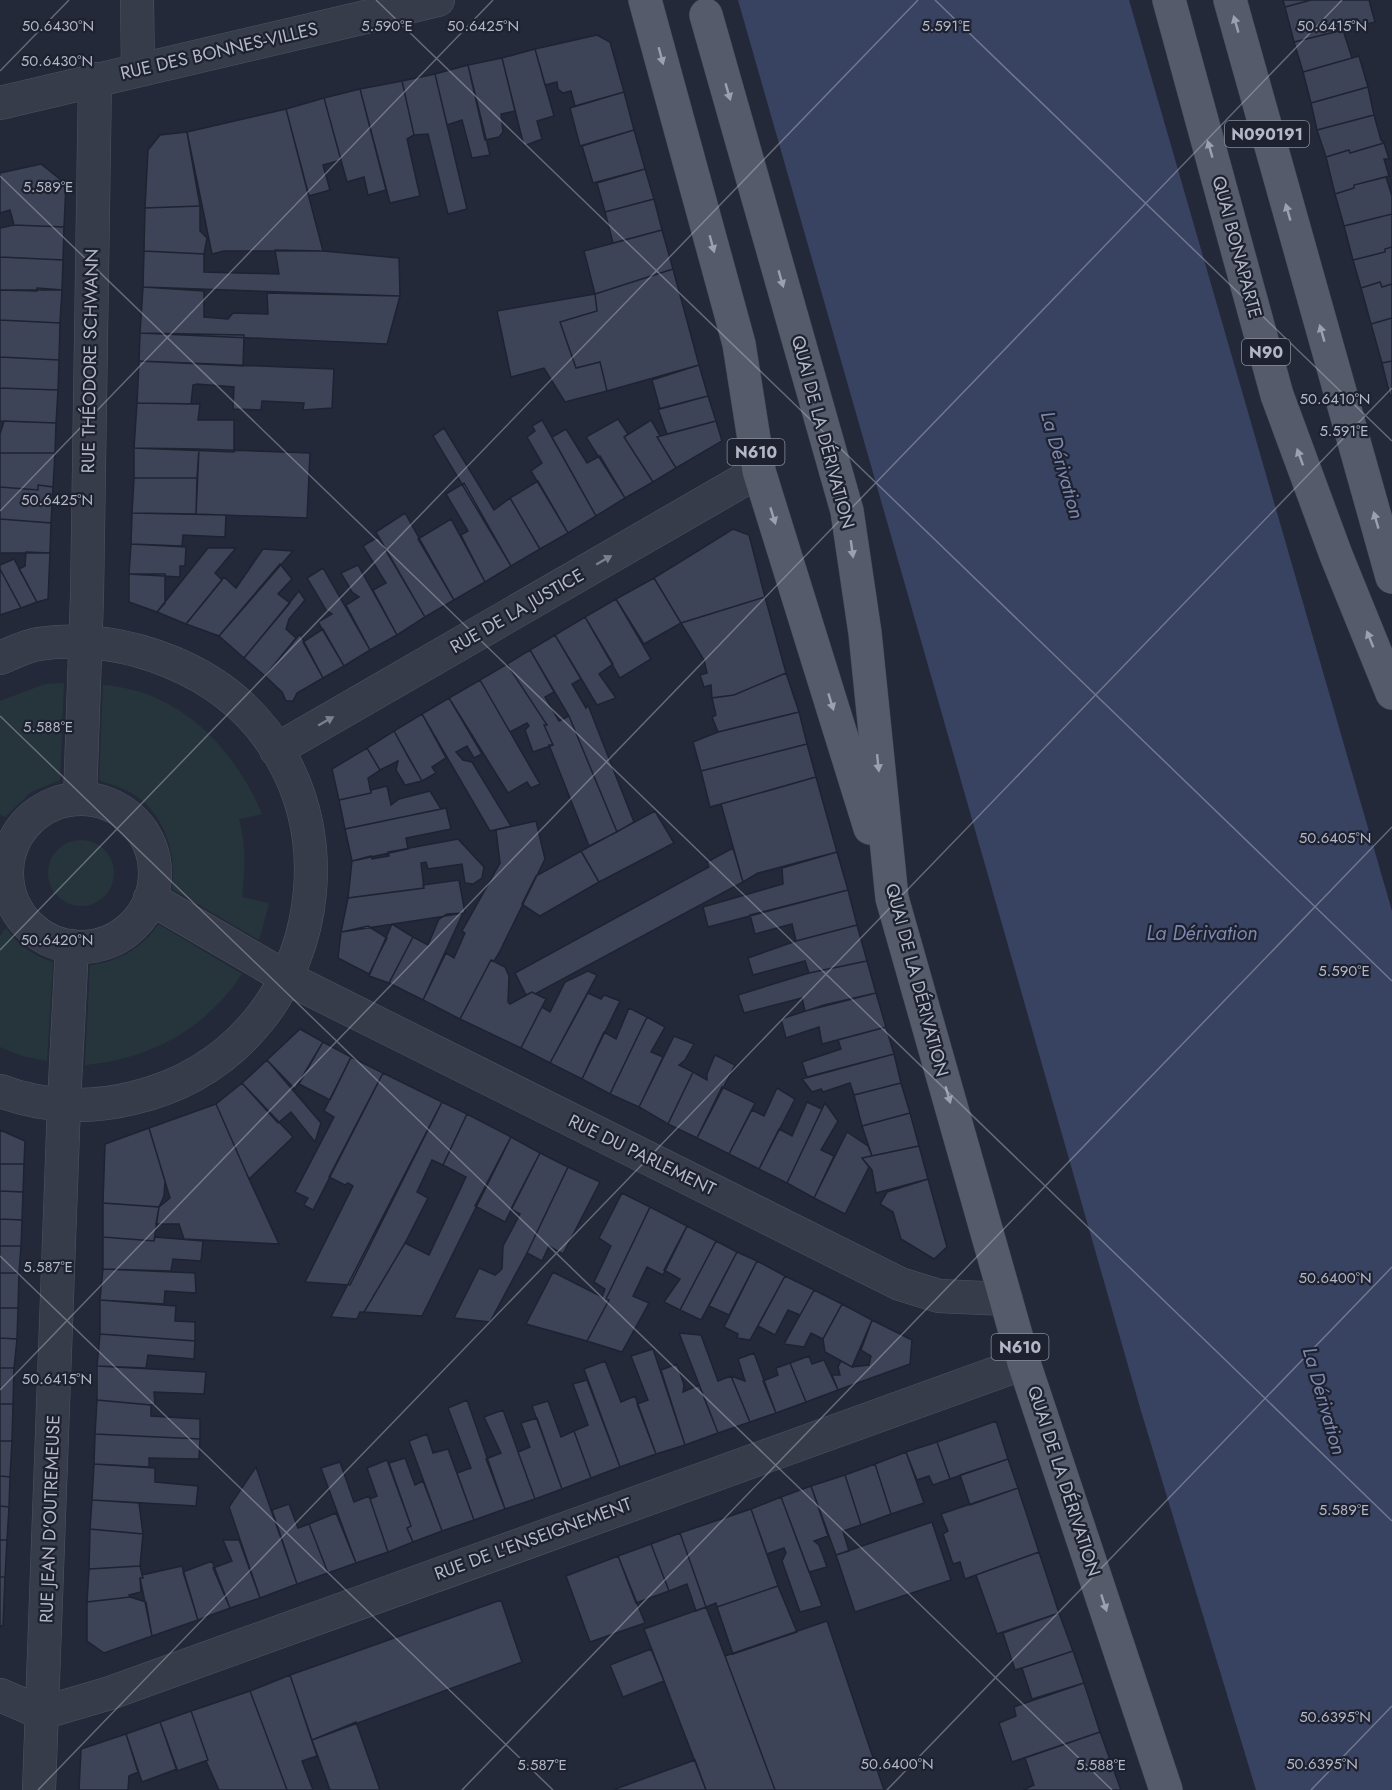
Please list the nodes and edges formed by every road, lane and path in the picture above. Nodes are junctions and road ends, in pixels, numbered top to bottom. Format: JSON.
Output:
{"nodes":[{"id":1,"x":137,"y":0,"type":"edge"},
{"id":2,"x":438,"y":0,"type":"edge"},
{"id":3,"x":645,"y":0,"type":"edge"},
{"id":4,"x":1169,"y":0,"type":"edge"},
{"id":5,"x":1230,"y":0,"type":"edge"},
{"id":6,"x":706,"y":15,"type":"dead end"},
{"id":7,"x":138,"y":69,"type":"junction"},
{"id":8,"x":95,"y":79,"type":"junction"},
{"id":9,"x":0,"y":103,"type":"edge"},
{"id":10,"x":759,"y":471,"type":"junction"},
{"id":11,"x":1392,"y":577,"type":"edge"},
{"id":12,"x":86,"y":643,"type":"junction"},
{"id":13,"x":0,"y":658,"type":"edge"},
{"id":14,"x":1392,"y":693,"type":"edge"},
{"id":15,"x":276,"y":750,"type":"junction"},
{"id":16,"x":80,"y":799,"type":"junction"},
{"id":17,"x":7,"y":839,"type":"edge"},
{"id":18,"x":5,"y":897,"type":"edge"},
{"id":19,"x":150,"y":898,"type":"junction"},
{"id":20,"x":892,"y":898,"type":"junction"},
{"id":21,"x":72,"y":946,"type":"junction"},
{"id":22,"x":287,"y":978,"type":"junction"},
{"id":23,"x":0,"y":1091,"type":"edge"},
{"id":24,"x":64,"y":1104,"type":"junction"},
{"id":25,"x":1006,"y":1299,"type":"junction"},
{"id":26,"x":1024,"y":1363,"type":"junction"},
{"id":27,"x":0,"y":1695,"type":"edge"},
{"id":28,"x":42,"y":1713,"type":"junction"},
{"id":29,"x":39,"y":1790,"type":"edge"},
{"id":30,"x":1166,"y":1790,"type":"edge"}],
"edges":[{"from":1,"to":7,"type":"street"},
{"from":2,"to":7,"type":"street","name":"RUE DES BONNES-VILLES"},
{"from":3,"to":10,"type":"main road","number":"N610","one_way":true},
{"from":14,"to":4,"type":"main road","name":"QUAI BONAPARTE","number":"N90","one_way":true},
{"from":11,"to":5,"type":"main road","number":"N090191","one_way":true},
{"from":6,"to":20,"type":"main road","name":"QUAI DE LA DÉRIVATION","number":"N610","one_way":true},
{"from":7,"to":8,"type":"street","name":"RUE DES BONNES-VILLES"},
{"from":8,"to":9,"type":"street","name":"RUE DES BONNES-VILLES"},
{"from":8,"to":12,"type":"street","name":"RUE THÉODORE SCHWANN"},
{"from":15,"to":10,"type":"street","name":"RUE DE LA JUSTICE","one_way":true},
{"from":10,"to":20,"type":"main road","number":"N610","one_way":true},
{"from":12,"to":13,"type":"street"},
{"from":12,"to":15,"type":"street"},
{"from":12,"to":16,"type":"street","name":"RUE THÉODORE SCHWANN"},
{"from":15,"to":22,"type":"street"},
{"from":16,"to":17,"type":"street"},
{"from":16,"to":19,"type":"street"},
{"from":17,"to":18,"type":"street"},
{"from":18,"to":21,"type":"street"},
{"from":19,"to":21,"type":"street"},
{"from":19,"to":22,"type":"street","name":"RUE DU PARLEMENT"},
{"from":20,"to":25,"type":"main road","name":"QUAI DE LA DÉRIVATION","number":"N610","one_way":true},
{"from":21,"to":24,"type":"street","name":"RUE JEAN D'OUTREMEUSE"},
{"from":22,"to":24,"type":"street"},
{"from":22,"to":25,"type":"street","name":"RUE DU PARLEMENT"},
{"from":23,"to":24,"type":"street"},
{"from":24,"to":28,"type":"street","name":"RUE JEAN D'OUTREMEUSE"},
{"from":25,"to":26,"type":"main road","name":"QUAI DE LA DÉRIVATION","number":"N610"},
{"from":26,"to":28,"type":"street","name":"RUE DE L'ENSEIGNEMENT"},
{"from":26,"to":30,"type":"main road","name":"QUAI DE LA DÉRIVATION","number":"N610","one_way":true},
{"from":27,"to":28,"type":"street"},
{"from":28,"to":29,"type":"street","name":"RUE JEAN D'OUTREMEUSE"}]}
